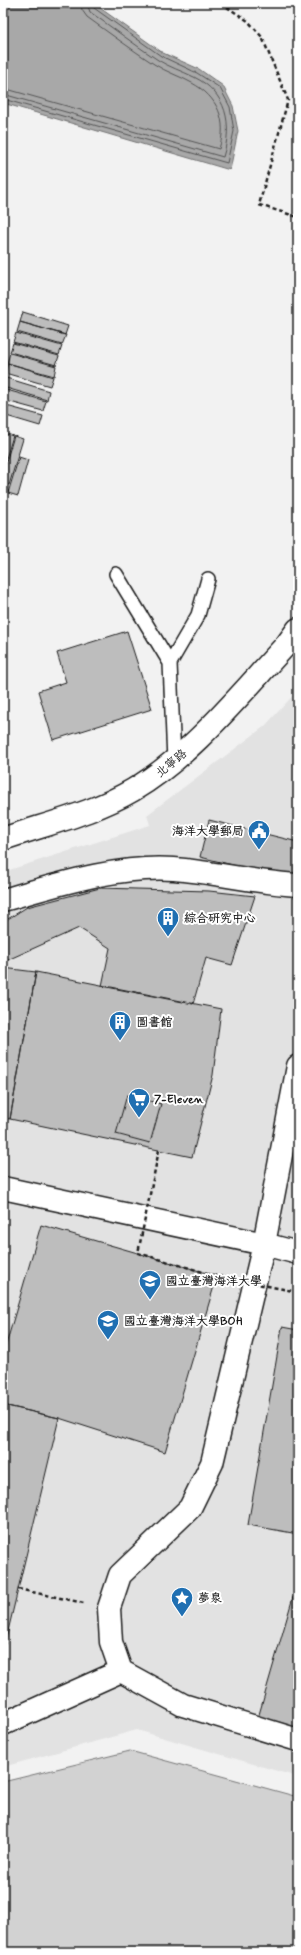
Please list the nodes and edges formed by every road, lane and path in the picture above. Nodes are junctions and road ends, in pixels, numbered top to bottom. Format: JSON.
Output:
{"nodes":[{"id":1,"x":221,"y":3,"type":"edge"},
{"id":2,"x":298,"y":217,"type":"edge"},
{"id":3,"x":116,"y":574,"type":"dead end"},
{"id":4,"x":208,"y":579,"type":"dead end"},
{"id":5,"x":294,"y":638,"type":"edge"},
{"id":6,"x":170,"y":663,"type":"junction"},
{"id":7,"x":174,"y":761,"type":"junction"},
{"id":8,"x":3,"y":839,"type":"edge"},
{"id":9,"x":298,"y":885,"type":"edge"},
{"id":10,"x":3,"y":900,"type":"edge"},
{"id":11,"x":298,"y":1066,"type":"edge"},
{"id":12,"x":159,"y":1150,"type":"dead end"},
{"id":13,"x":3,"y":1188,"type":"edge"},
{"id":14,"x":264,"y":1244,"type":"junction"},
{"id":15,"x":298,"y":1253,"type":"edge"},
{"id":16,"x":298,"y":1292,"type":"edge"},
{"id":17,"x":18,"y":1589,"type":"dead end"},
{"id":18,"x":109,"y":1608,"type":"junction"},
{"id":19,"x":120,"y":1671,"type":"junction"},
{"id":20,"x":3,"y":1724,"type":"edge"},
{"id":21,"x":298,"y":1740,"type":"edge"}],
"edges":[{"from":1,"to":2,"type":"path"},
{"from":3,"to":6,"type":"lane"},
{"from":4,"to":6,"type":"lane"},
{"from":5,"to":7,"type":"street","name":"北寧路"},
{"from":6,"to":7,"type":"lane"},
{"from":7,"to":8,"type":"street","name":"北寧路"},
{"from":9,"to":10,"type":"street"},
{"from":11,"to":14,"type":"street"},
{"from":12,"to":16,"type":"path","bridge":true},
{"from":13,"to":14,"type":"street"},
{"from":14,"to":15,"type":"street"},
{"from":14,"to":18,"type":"street"},
{"from":17,"to":18,"type":"path"},
{"from":18,"to":19,"type":"street"},
{"from":19,"to":20,"type":"street"},
{"from":19,"to":21,"type":"street"}]}
